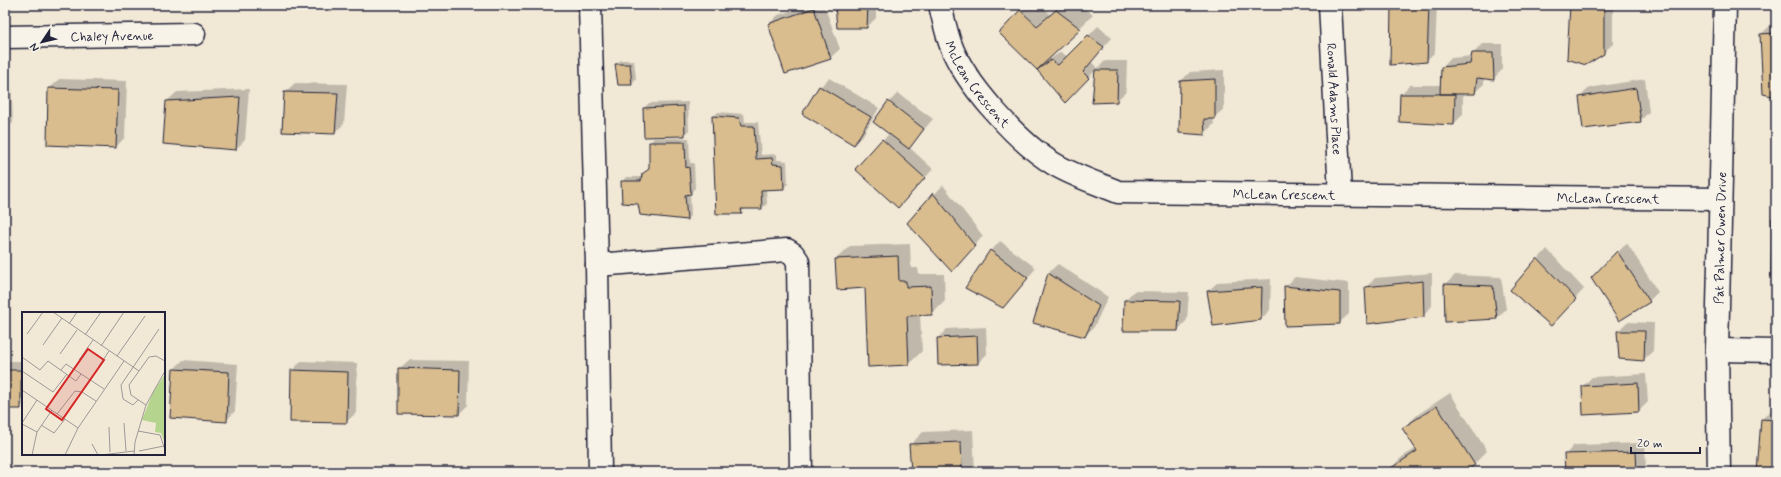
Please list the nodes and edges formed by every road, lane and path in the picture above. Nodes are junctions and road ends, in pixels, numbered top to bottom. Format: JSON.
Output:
{"nodes":[{"id":1,"x":590,"y":5,"type":"edge"},
{"id":2,"x":940,"y":5,"type":"edge"},
{"id":3,"x":1330,"y":5,"type":"edge"},
{"id":4,"x":1725,"y":5,"type":"edge"},
{"id":5,"x":194,"y":34,"type":"dead end"},
{"id":6,"x":5,"y":37,"type":"edge"},
{"id":7,"x":1340,"y":193,"type":"junction"},
{"id":8,"x":1720,"y":199,"type":"junction"},
{"id":9,"x":597,"y":265,"type":"junction"},
{"id":10,"x":1717,"y":350,"type":"junction"},
{"id":11,"x":1776,"y":351,"type":"edge"},
{"id":12,"x":600,"y":472,"type":"edge"},
{"id":13,"x":801,"y":472,"type":"edge"},
{"id":14,"x":1719,"y":472,"type":"edge"}],
"edges":[{"from":1,"to":9,"type":"street"},
{"from":2,"to":7,"type":"street","name":"McLean Crescent"},
{"from":3,"to":7,"type":"street","name":"Ronald Adams Place"},
{"from":4,"to":8,"type":"street","name":"Pat Palmer Owen Drive"},
{"from":5,"to":6,"type":"street","name":"Chaley Avenue"},
{"from":7,"to":8,"type":"street","name":"McLean Crescent"},
{"from":8,"to":10,"type":"street","name":"Pat Palmer Owen Drive"},
{"from":9,"to":12,"type":"street"},
{"from":9,"to":13,"type":"street"},
{"from":10,"to":11,"type":"street"},
{"from":10,"to":14,"type":"street","name":"Pat Palmer Owen Drive"}]}
